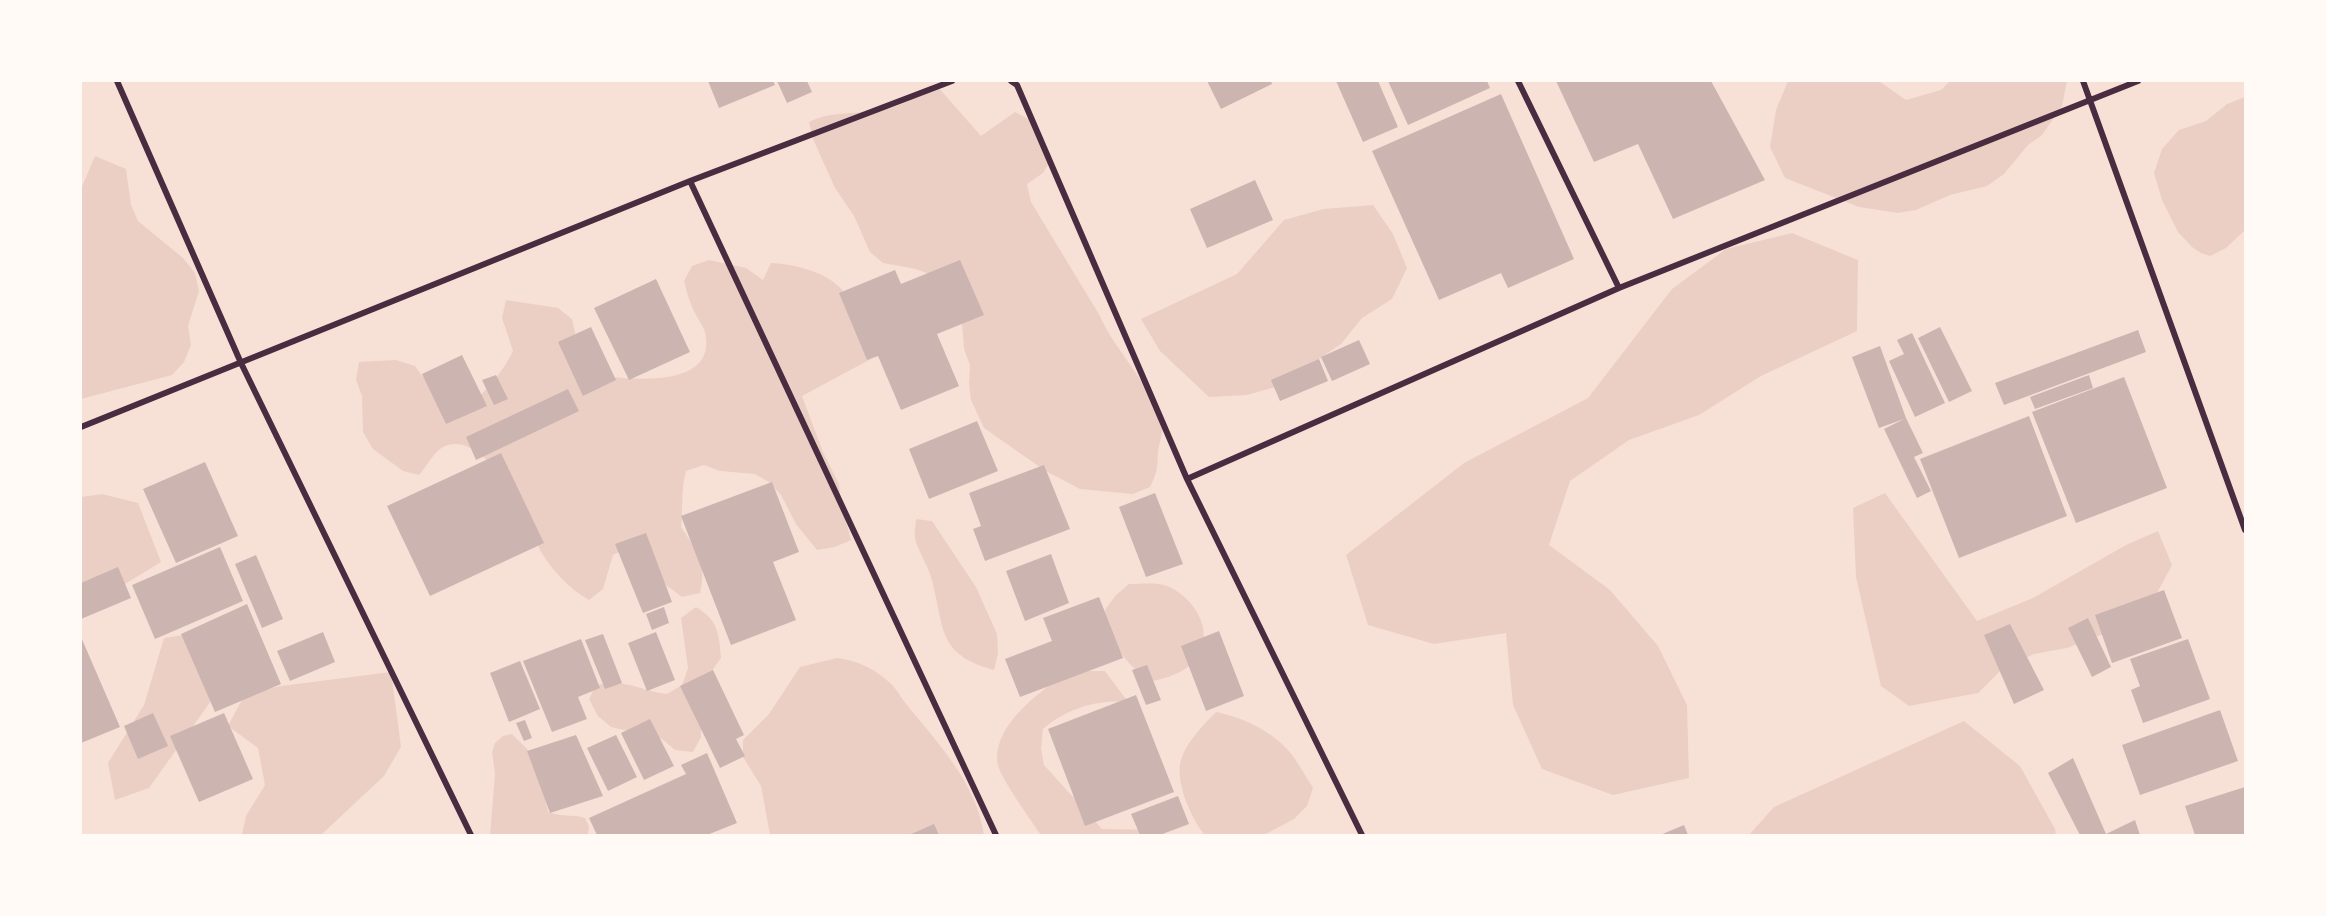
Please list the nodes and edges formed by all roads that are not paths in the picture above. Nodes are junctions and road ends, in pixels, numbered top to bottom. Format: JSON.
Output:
{"nodes":[{"id":1,"x":117,"y":81,"type":"edge"},
{"id":2,"x":952,"y":81,"type":"edge"},
{"id":3,"x":1011,"y":81,"type":"edge"},
{"id":4,"x":1518,"y":81,"type":"edge"},
{"id":5,"x":2083,"y":81,"type":"edge"},
{"id":6,"x":2138,"y":81,"type":"edge"},
{"id":7,"x":2090,"y":99,"type":"junction"},
{"id":8,"x":690,"y":181,"type":"junction"},
{"id":9,"x":1619,"y":288,"type":"junction"},
{"id":10,"x":241,"y":363,"type":"junction"},
{"id":11,"x":81,"y":427,"type":"edge"},
{"id":12,"x":1187,"y":479,"type":"junction"},
{"id":13,"x":2245,"y":530,"type":"edge"},
{"id":14,"x":471,"y":835,"type":"edge"},
{"id":15,"x":996,"y":835,"type":"edge"},
{"id":16,"x":1362,"y":835,"type":"edge"}],
"edges":[{"from":1,"to":10,"type":"street"},
{"from":2,"to":8,"type":"street"},
{"from":3,"to":12,"type":"street"},
{"from":4,"to":9,"type":"street"},
{"from":5,"to":7,"type":"street"},
{"from":6,"to":7,"type":"street"},
{"from":7,"to":9,"type":"street"},
{"from":7,"to":13,"type":"street"},
{"from":8,"to":10,"type":"street"},
{"from":8,"to":15,"type":"street"},
{"from":9,"to":12,"type":"street"},
{"from":10,"to":11,"type":"street"},
{"from":10,"to":14,"type":"street"},
{"from":12,"to":16,"type":"street"}]}
